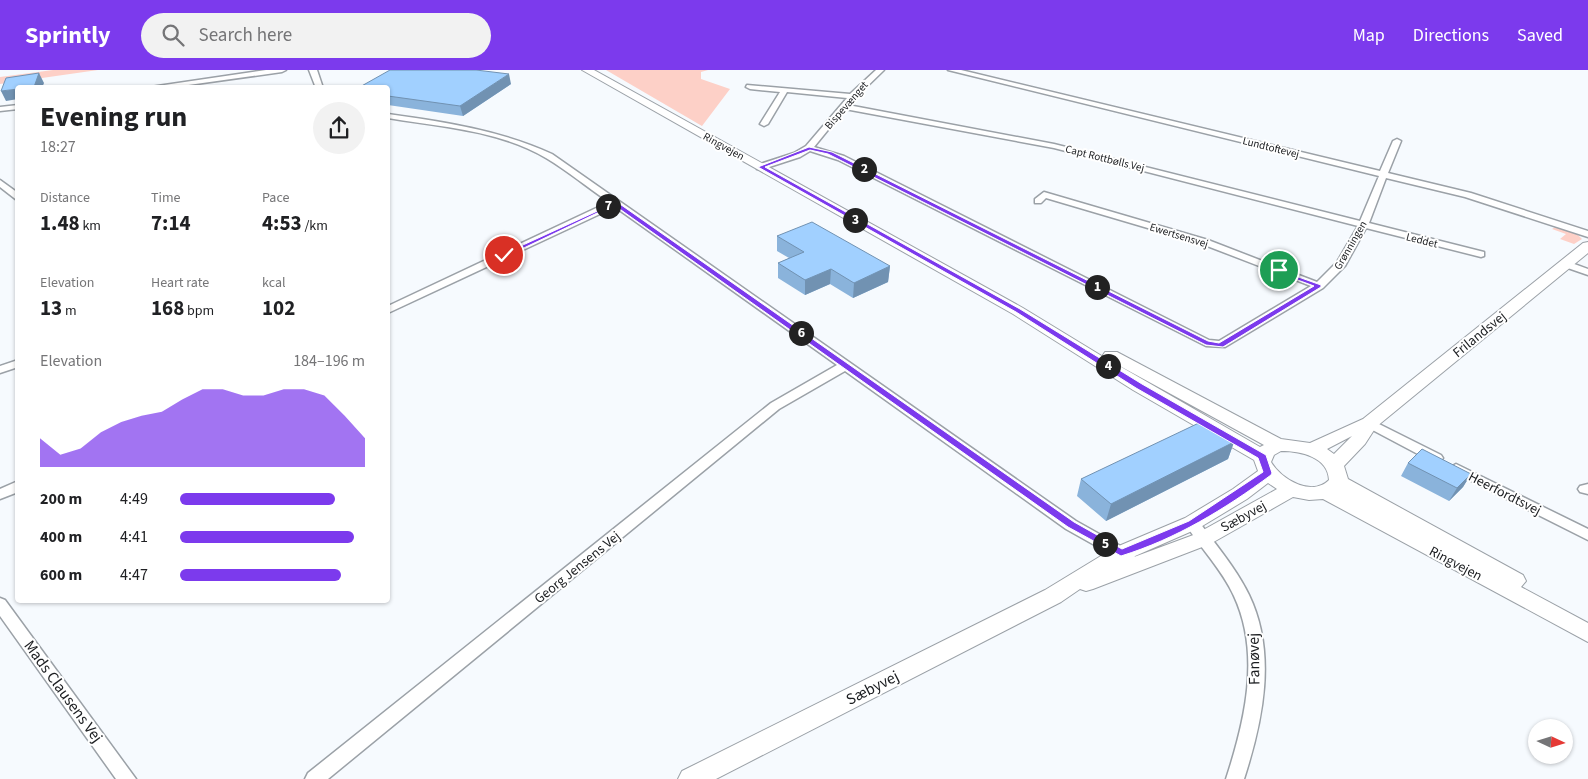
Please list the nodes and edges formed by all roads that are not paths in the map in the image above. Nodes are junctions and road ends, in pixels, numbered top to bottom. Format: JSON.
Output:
{"nodes":[{"id":1,"x":282,"y":70,"type":"edge"},
{"id":2,"x":313,"y":70,"type":"edge"},
{"id":3,"x":587,"y":70,"type":"edge"},
{"id":4,"x":880,"y":70,"type":"edge"},
{"id":5,"x":952,"y":70,"type":"edge"},
{"id":6,"x":169,"y":85,"type":"edge"},
{"id":7,"x":319,"y":85,"type":"edge"},
{"id":8,"x":750,"y":87,"type":"dead end"},
{"id":9,"x":785,"y":90,"type":"junction"},
{"id":10,"x":852,"y":96,"type":"junction"},
{"id":11,"x":15,"y":107,"type":"edge"},
{"id":12,"x":844,"y":107,"type":"junction"},
{"id":13,"x":0,"y":109,"type":"edge"},
{"id":14,"x":390,"y":116,"type":"edge"},
{"id":15,"x":764,"y":124,"type":"dead end"},
{"id":16,"x":1397,"y":141,"type":"dead end"},
{"id":17,"x":809,"y":148,"type":"junction"},
{"id":18,"x":760,"y":167,"type":"junction"},
{"id":19,"x":1384,"y":174,"type":"junction"},
{"id":20,"x":0,"y":183,"type":"edge"},
{"id":21,"x":15,"y":196,"type":"edge"},
{"id":22,"x":1038,"y":201,"type":"dead end"},
{"id":23,"x":615,"y":203,"type":"junction"},
{"id":24,"x":1363,"y":225,"type":"junction"},
{"id":25,"x":1588,"y":234,"type":"edge"},
{"id":26,"x":1588,"y":246,"type":"edge"},
{"id":27,"x":1481,"y":254,"type":"dead end"},
{"id":28,"x":1566,"y":264,"type":"junction"},
{"id":29,"x":1588,"y":272,"type":"edge"},
{"id":30,"x":1319,"y":286,"type":"junction"},
{"id":31,"x":390,"y":309,"type":"edge"},
{"id":32,"x":1018,"y":311,"type":"junction"},
{"id":33,"x":15,"y":364,"type":"edge"},
{"id":34,"x":846,"y":365,"type":"junction"},
{"id":35,"x":0,"y":370,"type":"edge"},
{"id":36,"x":1369,"y":423,"type":"junction"},
{"id":37,"x":1278,"y":446,"type":"junction"},
{"id":38,"x":1311,"y":450,"type":"junction"},
{"id":39,"x":1265,"y":465,"type":"junction"},
{"id":40,"x":1332,"y":480,"type":"junction"},
{"id":41,"x":15,"y":487,"type":"edge"},
{"id":42,"x":1292,"y":489,"type":"junction"},
{"id":43,"x":0,"y":494,"type":"edge"},
{"id":44,"x":1197,"y":531,"type":"junction"},
{"id":45,"x":1588,"y":535,"type":"edge"},
{"id":46,"x":1129,"y":558,"type":"junction"},
{"id":47,"x":0,"y":604,"type":"edge"},
{"id":48,"x":1588,"y":622,"type":"edge"},
{"id":49,"x":1588,"y":633,"type":"edge"},
{"id":50,"x":127,"y":779,"type":"edge"},
{"id":51,"x":314,"y":779,"type":"edge"},
{"id":52,"x":691,"y":779,"type":"edge"},
{"id":53,"x":1236,"y":779,"type":"edge"}],
"edges":[{"from":1,"to":6,"type":"street"},
{"from":2,"to":7,"type":"street"},
{"from":3,"to":18,"type":"main road","name":"Ringvejen"},
{"from":4,"to":10,"type":"street","name":"Bispevænget"},
{"from":5,"to":19,"type":"street","name":"Lundtoftevej"},
{"from":8,"to":9,"type":"street"},
{"from":9,"to":10,"type":"street"},
{"from":9,"to":15,"type":"street"},
{"from":10,"to":12,"type":"street","name":"Bispevænget"},
{"from":11,"to":13,"type":"street"},
{"from":12,"to":17,"type":"street","name":"Bispevænget"},
{"from":12,"to":24,"type":"street","name":"Capt Rottbølls Vej"},
{"from":14,"to":23,"type":"street"},
{"from":16,"to":19,"type":"street","name":"Grønningen"},
{"from":17,"to":18,"type":"street","name":"Bispevænget"},
{"from":17,"to":30,"type":"street","name":"Grønningen"},
{"from":18,"to":32,"type":"main road","name":"Ringvejen"},
{"from":19,"to":24,"type":"street","name":"Grønningen"},
{"from":19,"to":25,"type":"street","name":"Lundtoftevej"},
{"from":20,"to":21,"type":"street"},
{"from":22,"to":30,"type":"street","name":"Ewertsensvej"},
{"from":23,"to":31,"type":"street"},
{"from":23,"to":34,"type":"street"},
{"from":24,"to":27,"type":"street","name":"Leddet"},
{"from":24,"to":30,"type":"street","name":"Grønningen"},
{"from":26,"to":28,"type":"main road","name":"Frilandsvej"},
{"from":28,"to":29,"type":"street"},
{"from":28,"to":36,"type":"main road","name":"Frilandsvej"},
{"from":32,"to":37,"type":"main road","name":"Ringvejen"},
{"from":32,"to":39,"type":"main road","name":"Ringvejen"},
{"from":33,"to":35,"type":"street"},
{"from":34,"to":46,"type":"street"},
{"from":34,"to":51,"type":"street","name":"Georg Jensens Vej"},
{"from":36,"to":38,"type":"main road","name":"Frilandsvej"},
{"from":36,"to":40,"type":"main road","name":"Frilandsvej"},
{"from":36,"to":45,"type":"street","name":"Heerfordtsvej"},
{"from":37,"to":38,"type":"main road"},
{"from":37,"to":39,"type":"main road","name":"Sæbyvej"},
{"from":38,"to":40,"type":"main road"},
{"from":39,"to":42,"type":"main road","name":"Ringvejen"},
{"from":39,"to":44,"type":"main road","name":"Sæbyvej"},
{"from":40,"to":42,"type":"main road"},
{"from":40,"to":48,"type":"main road","name":"Ringvejen"},
{"from":40,"to":49,"type":"main road","name":"Ringvejen"},
{"from":41,"to":43,"type":"street"},
{"from":42,"to":44,"type":"main road","name":"Sæbyvej"},
{"from":44,"to":46,"type":"main road","name":"Sæbyvej"},
{"from":44,"to":53,"type":"street","name":"Fanøvej"},
{"from":46,"to":52,"type":"main road","name":"Sæbyvej"},
{"from":47,"to":50,"type":"street","name":"Mads Clausens Vej"}]}
